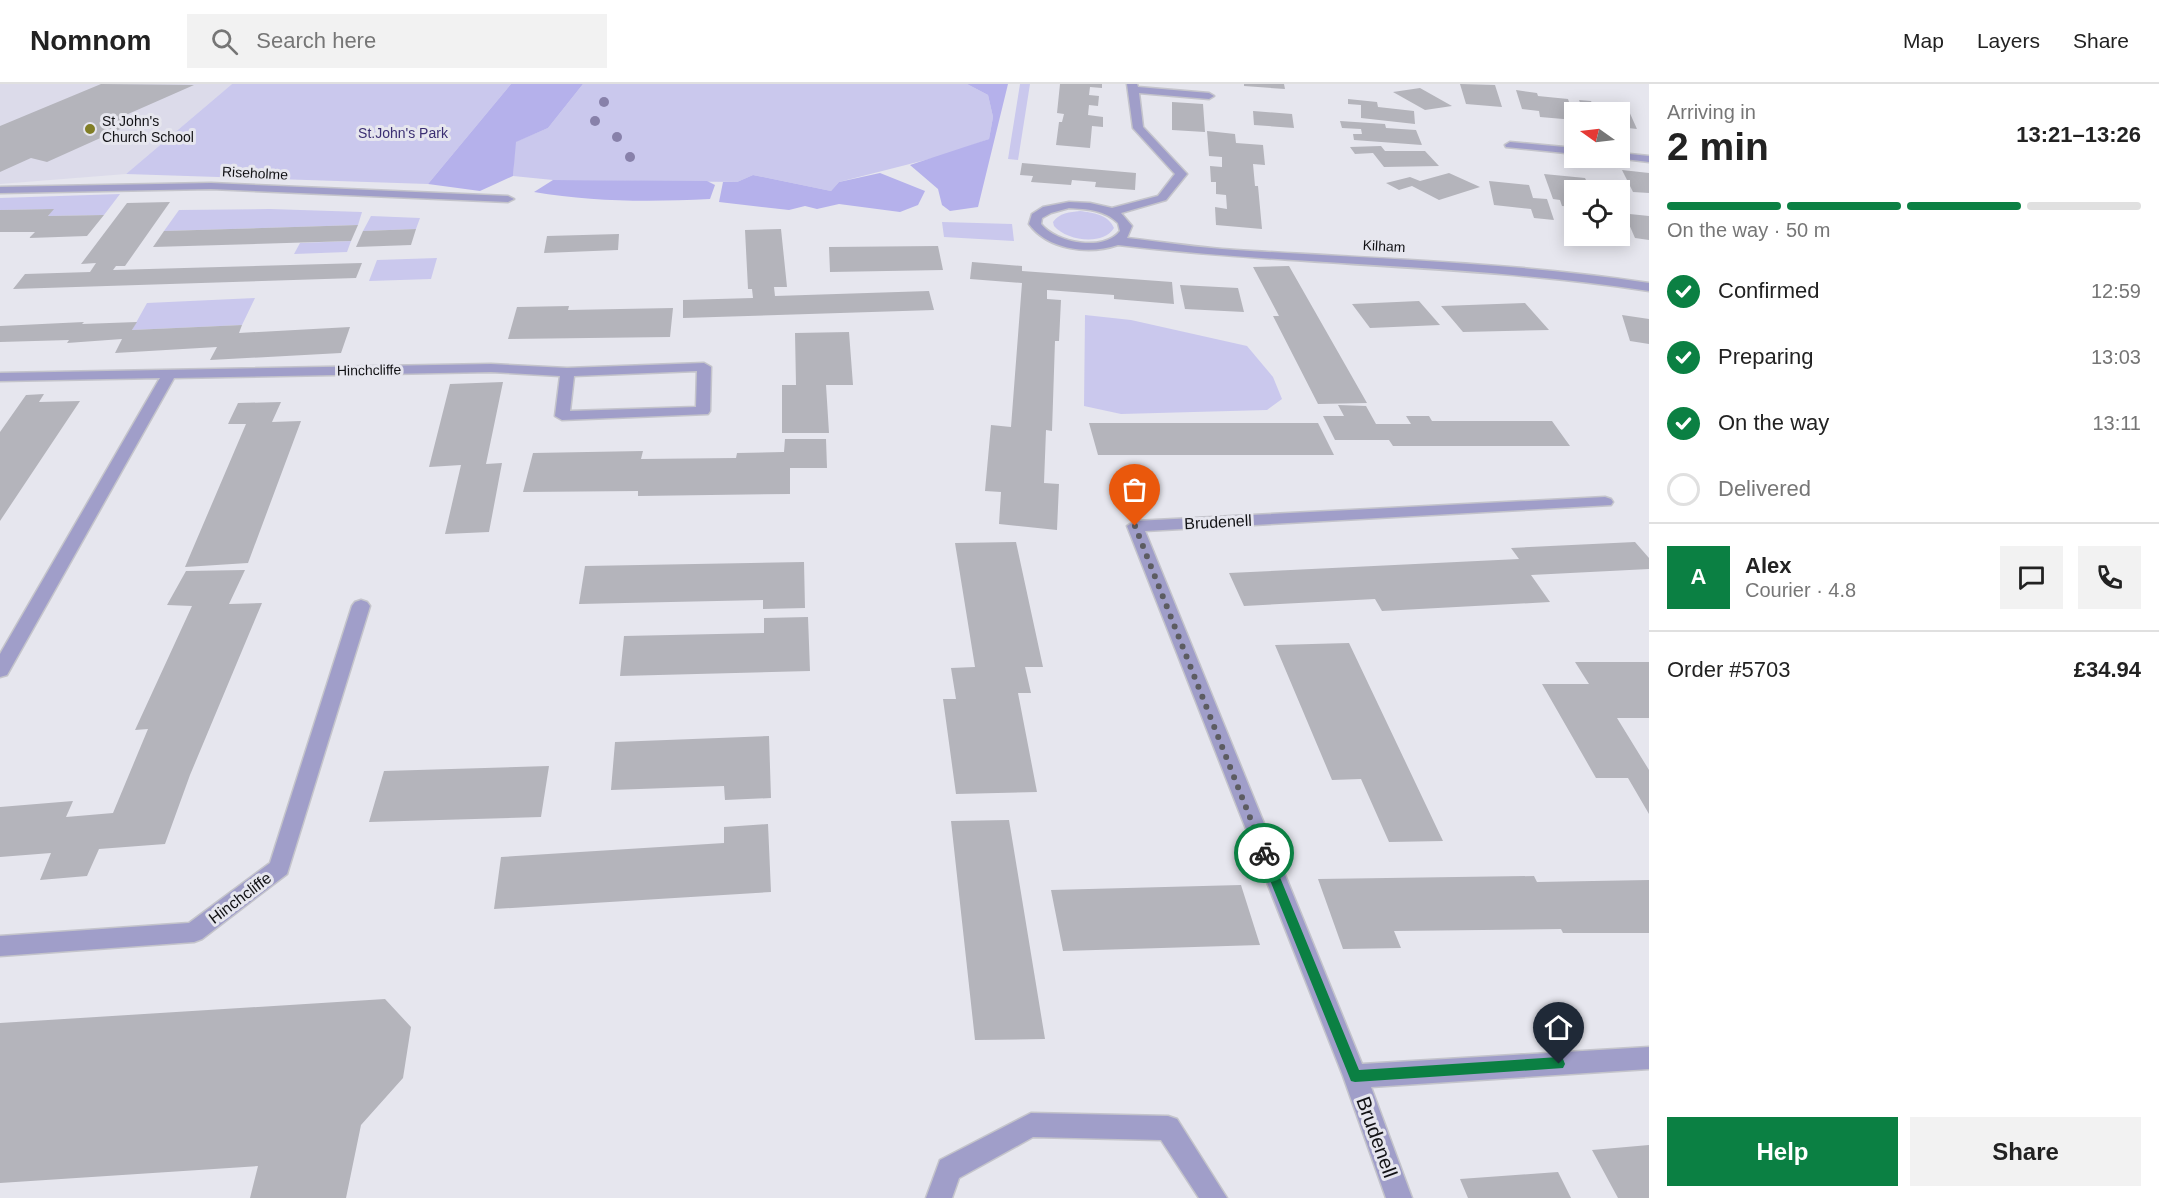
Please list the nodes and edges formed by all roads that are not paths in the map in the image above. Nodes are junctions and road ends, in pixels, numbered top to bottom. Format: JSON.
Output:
{"nodes":[{"id":1,"x":1133,"y":87,"type":"edge"},
{"id":2,"x":1209,"y":96,"type":"dead end"},
{"id":3,"x":1510,"y":145,"type":"dead end"},
{"id":4,"x":1564,"y":150,"type":"edge"},
{"id":5,"x":1630,"y":157,"type":"edge"},
{"id":6,"x":1649,"y":159,"type":"edge"},
{"id":7,"x":0,"y":190,"type":"edge"},
{"id":8,"x":508,"y":199,"type":"dead end"},
{"id":9,"x":1112,"y":212,"type":"junction"},
{"id":10,"x":1118,"y":241,"type":"junction"},
{"id":11,"x":1649,"y":287,"type":"edge"},
{"id":12,"x":567,"y":372,"type":"junction"},
{"id":13,"x":170,"y":373,"type":"junction"},
{"id":14,"x":0,"y":376,"type":"edge"},
{"id":15,"x":1605,"y":502,"type":"dead end"},
{"id":16,"x":361,"y":606,"type":"dead end"},
{"id":17,"x":0,"y":670,"type":"edge"},
{"id":18,"x":0,"y":946,"type":"edge"},
{"id":19,"x":1649,"y":1058,"type":"edge"},
{"id":20,"x":1355,"y":1076,"type":"junction"},
{"id":21,"x":939,"y":1198,"type":"edge"},
{"id":22,"x":1214,"y":1198,"type":"edge"},
{"id":23,"x":1399,"y":1198,"type":"edge"}],
"edges":[{"from":1,"to":2,"type":"street"},
{"from":1,"to":9,"type":"street"},
{"from":3,"to":4,"type":"street"},
{"from":5,"to":6,"type":"street"},
{"from":7,"to":8,"type":"street","name":"Riseholme"},
{"from":9,"to":10,"type":"street"},
{"from":9,"to":10,"type":"street","name":"Kilham"},
{"from":10,"to":11,"type":"street","name":"Kilham"},
{"from":12,"to":12,"type":"street","name":"Hinchcliffe"},
{"from":12,"to":13,"type":"street","name":"Hinchcliffe"},
{"from":13,"to":14,"type":"street","name":"Hinchcliffe"},
{"from":13,"to":17,"type":"street"},
{"from":15,"to":20,"type":"street","name":"Brudenell"},
{"from":16,"to":18,"type":"street","name":"Hinchcliffe"},
{"from":19,"to":20,"type":"street","name":"Brudenell"},
{"from":20,"to":23,"type":"street","name":"Brudenell"},
{"from":21,"to":22,"type":"street"}]}
